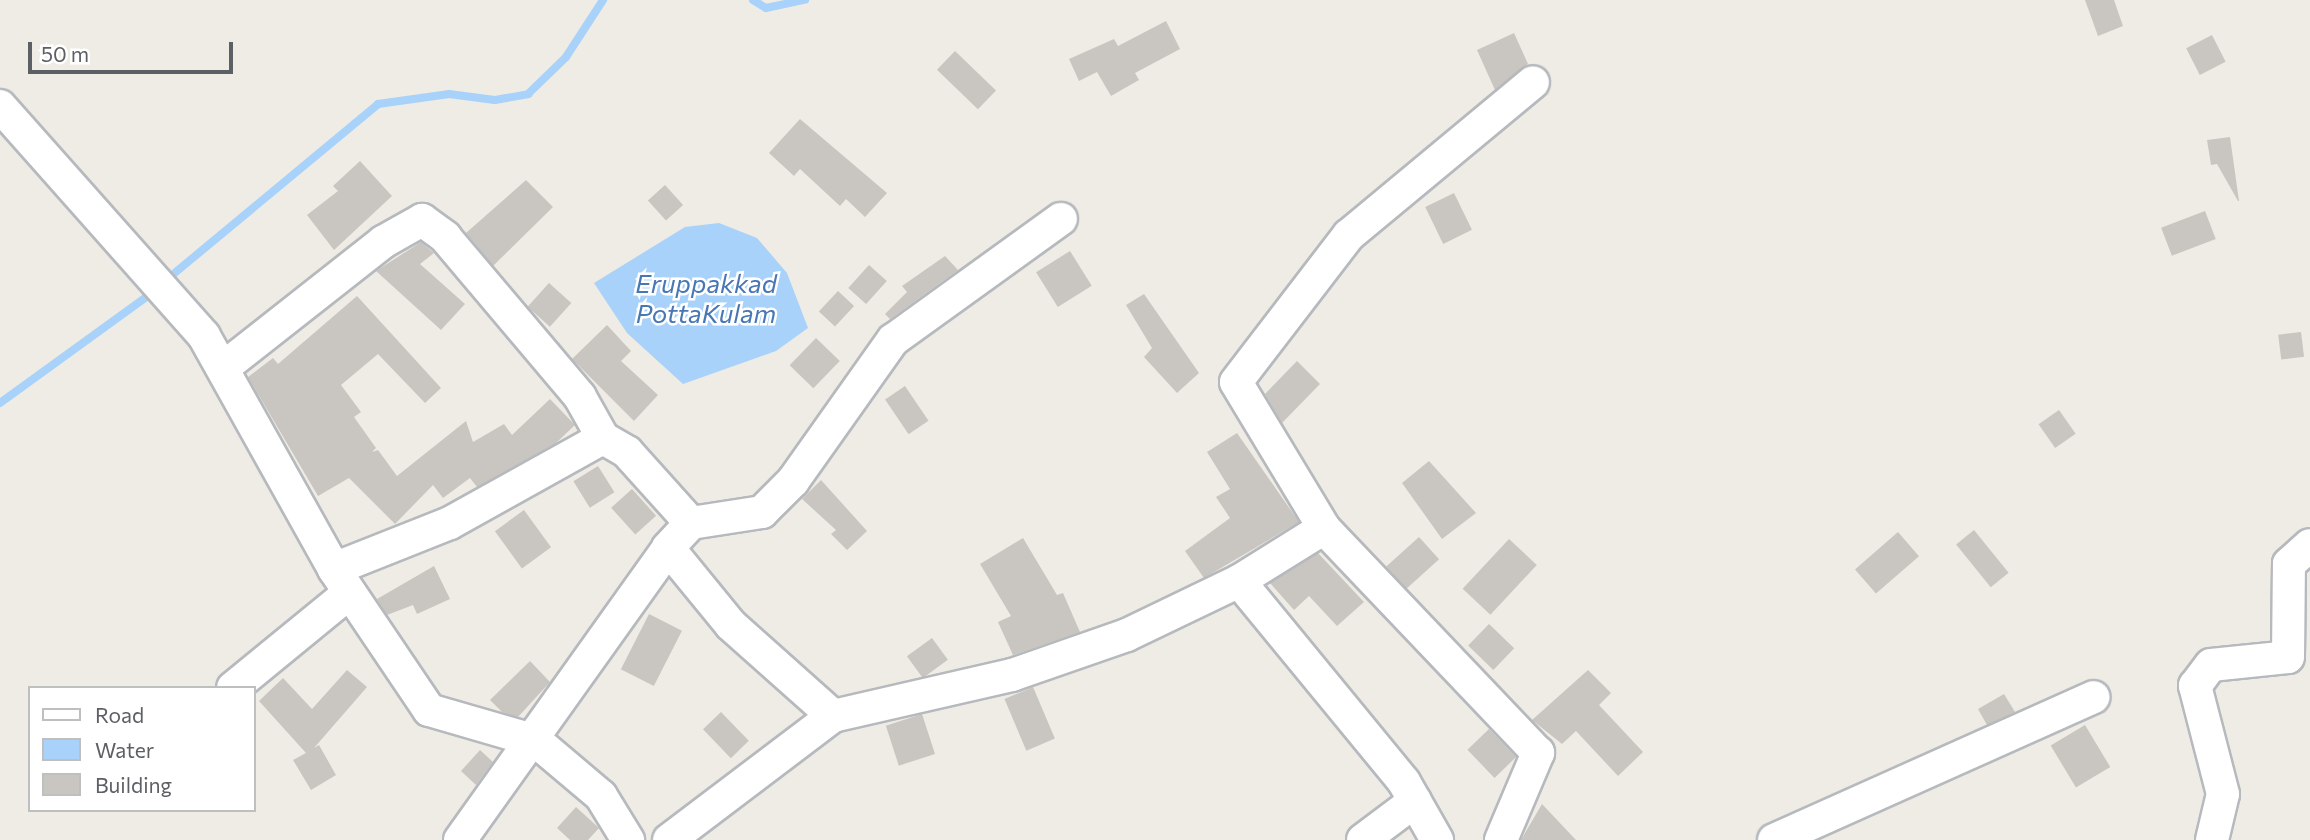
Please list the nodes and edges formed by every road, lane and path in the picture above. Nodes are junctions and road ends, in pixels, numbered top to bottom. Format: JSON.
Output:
{"nodes":[{"id":1,"x":1533,"y":82,"type":"dead end"},
{"id":2,"x":0,"y":106,"type":"edge"},
{"id":3,"x":1061,"y":219,"type":"dead end"},
{"id":4,"x":223,"y":368,"type":"junction"},
{"id":5,"x":603,"y":438,"type":"junction"},
{"id":6,"x":691,"y":523,"type":"junction"},
{"id":7,"x":1324,"y":528,"type":"junction"},
{"id":8,"x":2310,"y":545,"type":"edge"},
{"id":9,"x":668,"y":548,"type":"junction"},
{"id":10,"x":341,"y":581,"type":"junction"},
{"id":11,"x":1238,"y":581,"type":"junction"},
{"id":12,"x":235,"y":686,"type":"edge"},
{"id":13,"x":2094,"y":697,"type":"dead end"},
{"id":14,"x":833,"y":716,"type":"junction"},
{"id":15,"x":536,"y":741,"type":"junction"},
{"id":16,"x":1415,"y":801,"type":"junction"},
{"id":17,"x":460,"y":840,"type":"edge"},
{"id":18,"x":628,"y":840,"type":"edge"},
{"id":19,"x":669,"y":840,"type":"edge"},
{"id":20,"x":1363,"y":840,"type":"edge"},
{"id":21,"x":1437,"y":840,"type":"edge"},
{"id":22,"x":1501,"y":840,"type":"edge"},
{"id":23,"x":1774,"y":840,"type":"edge"},
{"id":24,"x":2212,"y":840,"type":"edge"}],
"edges":[{"from":1,"to":7,"type":"street"},
{"from":2,"to":4,"type":"street"},
{"from":3,"to":6,"type":"street"},
{"from":4,"to":5,"type":"street"},
{"from":4,"to":10,"type":"street"},
{"from":5,"to":6,"type":"street"},
{"from":5,"to":10,"type":"street"},
{"from":6,"to":9,"type":"street"},
{"from":7,"to":11,"type":"street"},
{"from":7,"to":22,"type":"street"},
{"from":8,"to":24,"type":"street"},
{"from":9,"to":14,"type":"street"},
{"from":9,"to":15,"type":"street"},
{"from":10,"to":12,"type":"street"},
{"from":10,"to":15,"type":"street"},
{"from":11,"to":14,"type":"street"},
{"from":11,"to":16,"type":"street"},
{"from":13,"to":23,"type":"street"},
{"from":14,"to":19,"type":"street"},
{"from":15,"to":17,"type":"street"},
{"from":15,"to":18,"type":"street"},
{"from":16,"to":20,"type":"street"},
{"from":16,"to":21,"type":"street"}]}
